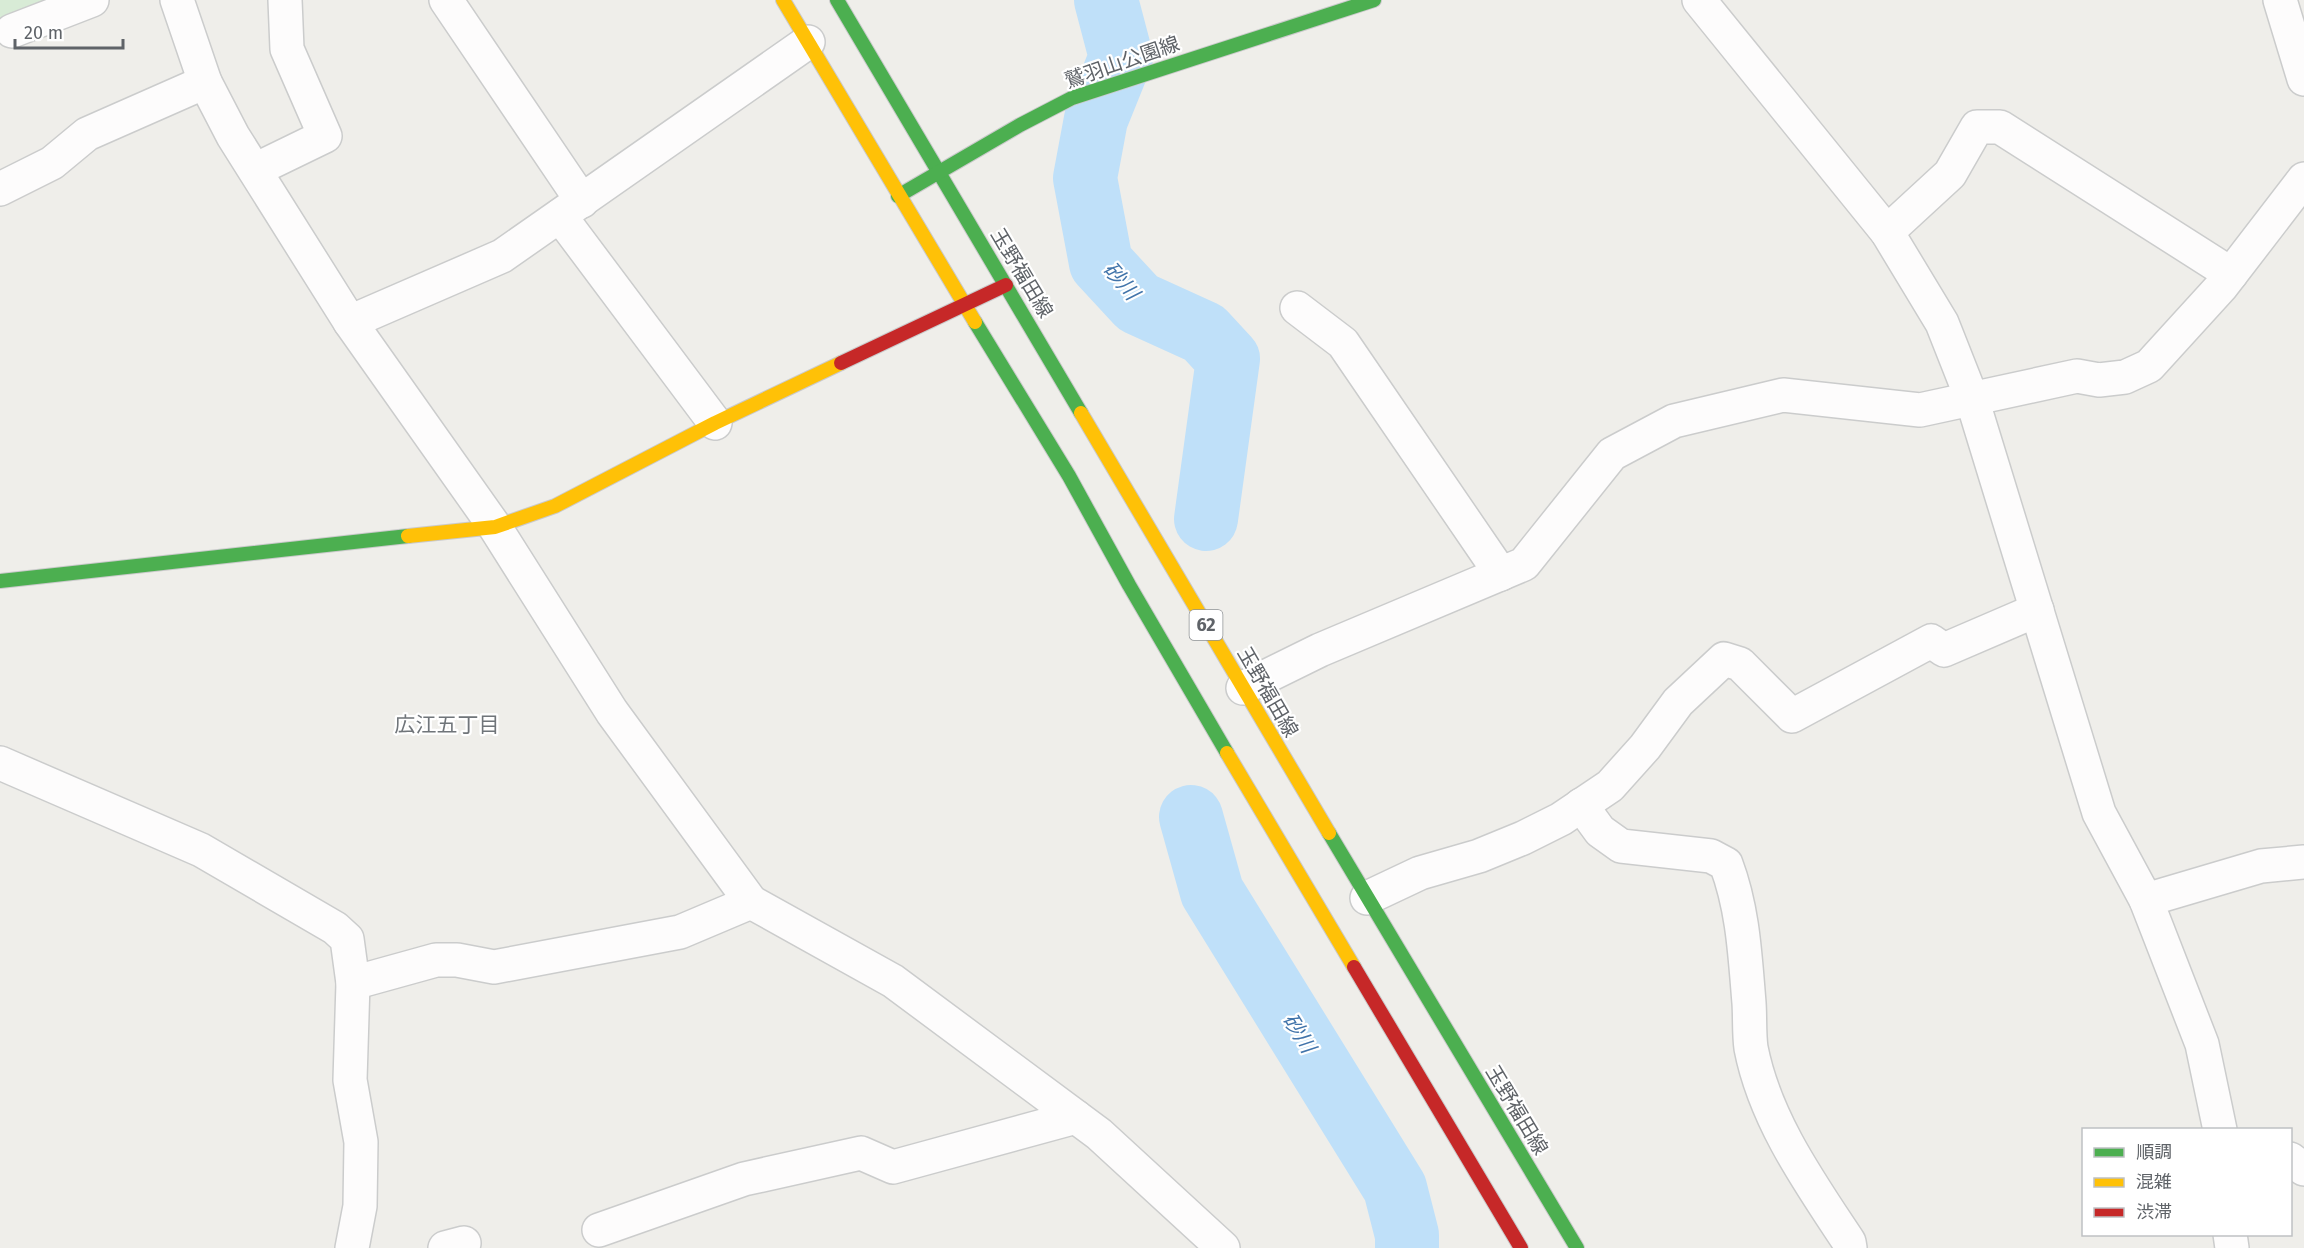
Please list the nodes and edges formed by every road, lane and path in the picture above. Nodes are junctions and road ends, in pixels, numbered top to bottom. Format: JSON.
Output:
{"nodes":[{"id":1,"x":92,"y":0,"type":"edge"},
{"id":2,"x":177,"y":0,"type":"edge"},
{"id":3,"x":285,"y":0,"type":"edge"},
{"id":4,"x":446,"y":0,"type":"edge"},
{"id":5,"x":783,"y":0,"type":"edge"},
{"id":6,"x":837,"y":0,"type":"edge"},
{"id":7,"x":1374,"y":0,"type":"edge"},
{"id":8,"x":1699,"y":0,"type":"edge"},
{"id":9,"x":2280,"y":0,"type":"edge"},
{"id":10,"x":12,"y":31,"type":"dead end"},
{"id":11,"x":808,"y":42,"type":"junction"},
{"id":12,"x":2304,"y":79,"type":"edge"},
{"id":13,"x":206,"y":82,"type":"junction"},
{"id":14,"x":255,"y":170,"type":"junction"},
{"id":15,"x":939,"y":172,"type":"junction"},
{"id":16,"x":2304,"y":179,"type":"edge"},
{"id":17,"x":0,"y":189,"type":"edge"},
{"id":18,"x":898,"y":196,"type":"junction"},
{"id":19,"x":571,"y":209,"type":"junction"},
{"id":20,"x":1887,"y":232,"type":"junction"},
{"id":21,"x":2231,"y":274,"type":"junction"},
{"id":22,"x":1006,"y":285,"type":"junction"},
{"id":23,"x":964,"y":305,"type":"junction"},
{"id":24,"x":1297,"y":308,"type":"dead end"},
{"id":25,"x":350,"y":322,"type":"junction"},
{"id":26,"x":1972,"y":399,"type":"junction"},
{"id":27,"x":715,"y":423,"type":"junction"},
{"id":28,"x":495,"y":527,"type":"junction"},
{"id":29,"x":1501,"y":574,"type":"junction"},
{"id":30,"x":0,"y":581,"type":"edge"},
{"id":31,"x":2037,"y":610,"type":"junction"},
{"id":32,"x":1243,"y":687,"type":"junction"},
{"id":33,"x":0,"y":763,"type":"edge"},
{"id":34,"x":1581,"y":805,"type":"junction"},
{"id":35,"x":2304,"y":862,"type":"edge"},
{"id":36,"x":1367,"y":898,"type":"junction"},
{"id":37,"x":2146,"y":900,"type":"junction"},
{"id":38,"x":751,"y":902,"type":"junction"},
{"id":39,"x":353,"y":983,"type":"junction"},
{"id":40,"x":1076,"y":1117,"type":"junction"},
{"id":41,"x":2220,"y":1128,"type":"edge"},
{"id":42,"x":598,"y":1230,"type":"dead end"},
{"id":43,"x":356,"y":1246,"type":"edge"},
{"id":44,"x":1223,"y":1248,"type":"edge"},
{"id":45,"x":1521,"y":1248,"type":"edge"},
{"id":46,"x":1577,"y":1248,"type":"edge"},
{"id":47,"x":1850,"y":1248,"type":"edge"}],
"edges":[{"from":1,"to":10,"type":"street"},
{"from":2,"to":13,"type":"street"},
{"from":3,"to":14,"type":"street"},
{"from":4,"to":19,"type":"street"},
{"from":5,"to":11,"type":"main road","number":"62"},
{"from":6,"to":15,"type":"main road","name":"玉野福田線","number":"62"},
{"from":7,"to":15,"type":"main road","name":"鷲羽山公園線"},
{"from":8,"to":20,"type":"street"},
{"from":9,"to":12,"type":"street"},
{"from":11,"to":18,"type":"main road","number":"62"},
{"from":11,"to":19,"type":"street"},
{"from":13,"to":14,"type":"street"},
{"from":13,"to":17,"type":"street"},
{"from":14,"to":25,"type":"street"},
{"from":15,"to":18,"type":"main road","name":"鷲羽山公園線"},
{"from":15,"to":22,"type":"main road","name":"玉野福田線","number":"62"},
{"from":16,"to":21,"type":"street"},
{"from":18,"to":23,"type":"main road","number":"62"},
{"from":19,"to":25,"type":"street"},
{"from":19,"to":27,"type":"street"},
{"from":20,"to":21,"type":"street"},
{"from":20,"to":26,"type":"street"},
{"from":21,"to":26,"type":"street"},
{"from":22,"to":23,"type":"main road"},
{"from":22,"to":32,"type":"main road","name":"玉野福田線","number":"62"},
{"from":23,"to":27,"type":"main road"},
{"from":23,"to":45,"type":"main road","number":"62"},
{"from":24,"to":29,"type":"street"},
{"from":25,"to":28,"type":"street"},
{"from":26,"to":29,"type":"street"},
{"from":26,"to":31,"type":"street"},
{"from":27,"to":28,"type":"main road"},
{"from":28,"to":30,"type":"main road"},
{"from":28,"to":38,"type":"street"},
{"from":29,"to":32,"type":"street"},
{"from":31,"to":34,"type":"street"},
{"from":31,"to":37,"type":"street"},
{"from":32,"to":36,"type":"main road","name":"玉野福田線","number":"62"},
{"from":33,"to":39,"type":"street"},
{"from":34,"to":36,"type":"street"},
{"from":34,"to":47,"type":"street"},
{"from":35,"to":37,"type":"street"},
{"from":36,"to":46,"type":"main road","name":"玉野福田線","number":"62"},
{"from":37,"to":41,"type":"street"},
{"from":38,"to":39,"type":"street"},
{"from":38,"to":40,"type":"street"},
{"from":39,"to":43,"type":"street"},
{"from":40,"to":42,"type":"street"},
{"from":40,"to":44,"type":"street"}]}
